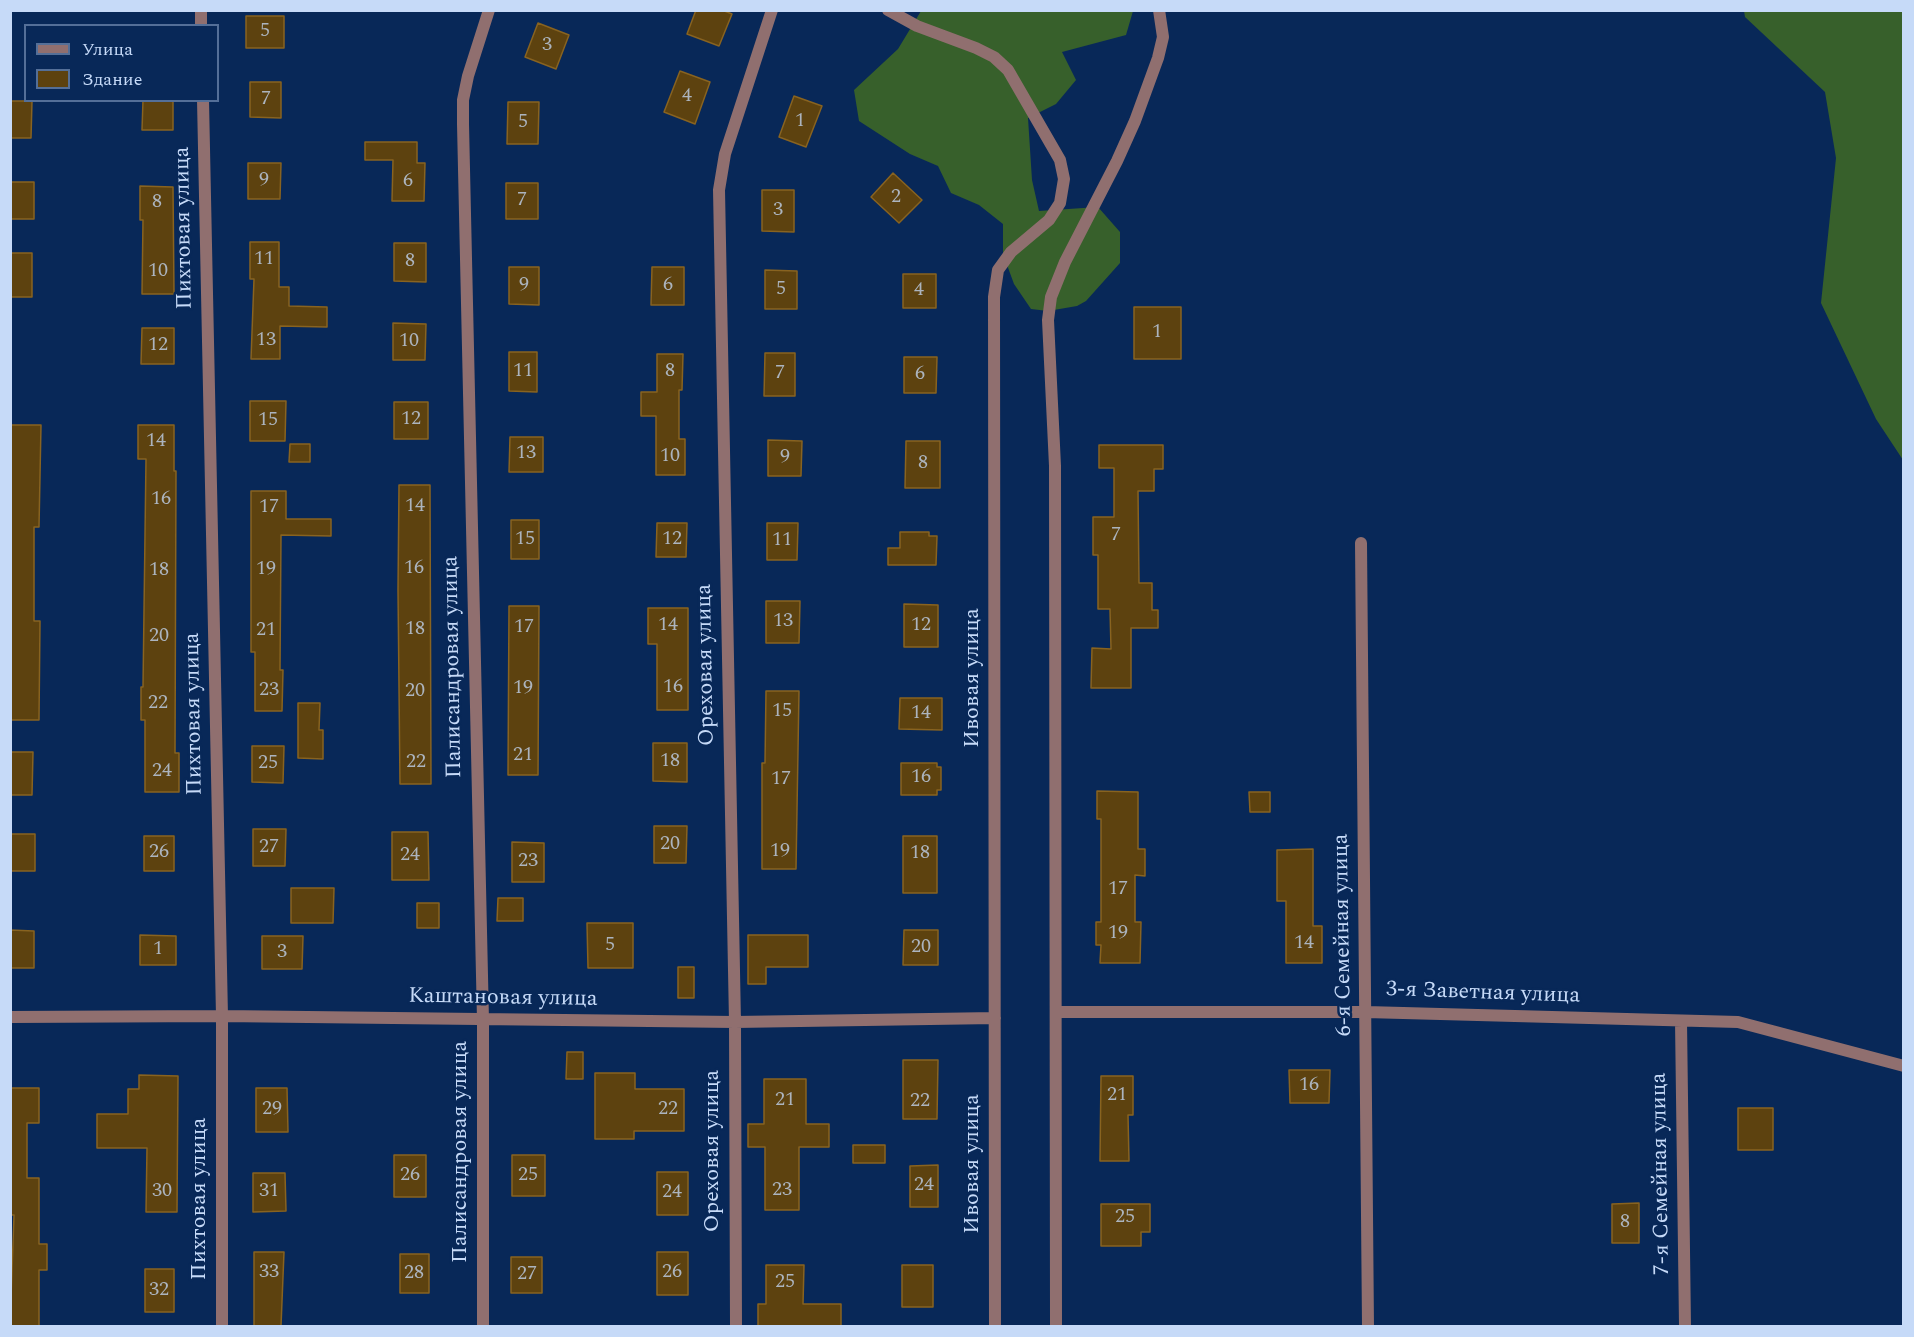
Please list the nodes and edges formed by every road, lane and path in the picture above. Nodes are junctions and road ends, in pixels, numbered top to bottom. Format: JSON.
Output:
{"nodes":[{"id":1,"x":489,"y":10,"type":"edge"},
{"id":2,"x":772,"y":10,"type":"edge"},
{"id":3,"x":888,"y":10,"type":"edge"},
{"id":4,"x":1159,"y":10,"type":"edge"},
{"id":5,"x":203,"y":102,"type":"edge"},
{"id":6,"x":1361,"y":543,"type":"dead end"},
{"id":7,"x":1056,"y":1012,"type":"junction"},
{"id":8,"x":1366,"y":1012,"type":"junction"},
{"id":9,"x":222,"y":1016,"type":"junction"},
{"id":10,"x":10,"y":1017,"type":"edge"},
{"id":11,"x":995,"y":1018,"type":"junction"},
{"id":12,"x":483,"y":1020,"type":"junction"},
{"id":13,"x":1681,"y":1021,"type":"junction"},
{"id":14,"x":735,"y":1022,"type":"junction"},
{"id":15,"x":1904,"y":1066,"type":"edge"},
{"id":16,"x":222,"y":1326,"type":"edge"},
{"id":17,"x":483,"y":1326,"type":"edge"},
{"id":18,"x":736,"y":1326,"type":"edge"},
{"id":19,"x":994,"y":1326,"type":"edge"},
{"id":20,"x":1056,"y":1326,"type":"edge"},
{"id":21,"x":1368,"y":1326,"type":"edge"},
{"id":22,"x":1685,"y":1326,"type":"edge"}],
"edges":[{"from":1,"to":12,"type":"street","name":"Палисандровая улица"},
{"from":2,"to":14,"type":"street","name":"Ореховая улица"},
{"from":3,"to":11,"type":"street","name":"Ивовая улица"},
{"from":4,"to":7,"type":"street"},
{"from":5,"to":9,"type":"street","name":"Пихтовая улица"},
{"from":6,"to":8,"type":"street","name":"6-я Семейная улица"},
{"from":7,"to":8,"type":"street","name":"3-я Заветная улица"},
{"from":7,"to":20,"type":"street"},
{"from":8,"to":13,"type":"street","name":"3-я Заветная улица"},
{"from":8,"to":21,"type":"street","name":"6-я Семейная улица"},
{"from":9,"to":10,"type":"street","name":"Каштановая улица"},
{"from":9,"to":12,"type":"street","name":"Каштановая улица"},
{"from":9,"to":16,"type":"street","name":"Пихтовая улица"},
{"from":11,"to":14,"type":"street","name":"Каштановая улица"},
{"from":11,"to":19,"type":"street","name":"Ивовая улица"},
{"from":12,"to":14,"type":"street","name":"Каштановая улица"},
{"from":12,"to":17,"type":"street","name":"Палисандровая улица"},
{"from":13,"to":15,"type":"street","name":"3-я Заветная улица"},
{"from":13,"to":22,"type":"street","name":"7-я Семейная улица"},
{"from":14,"to":18,"type":"street","name":"Ореховая улица"}]}
